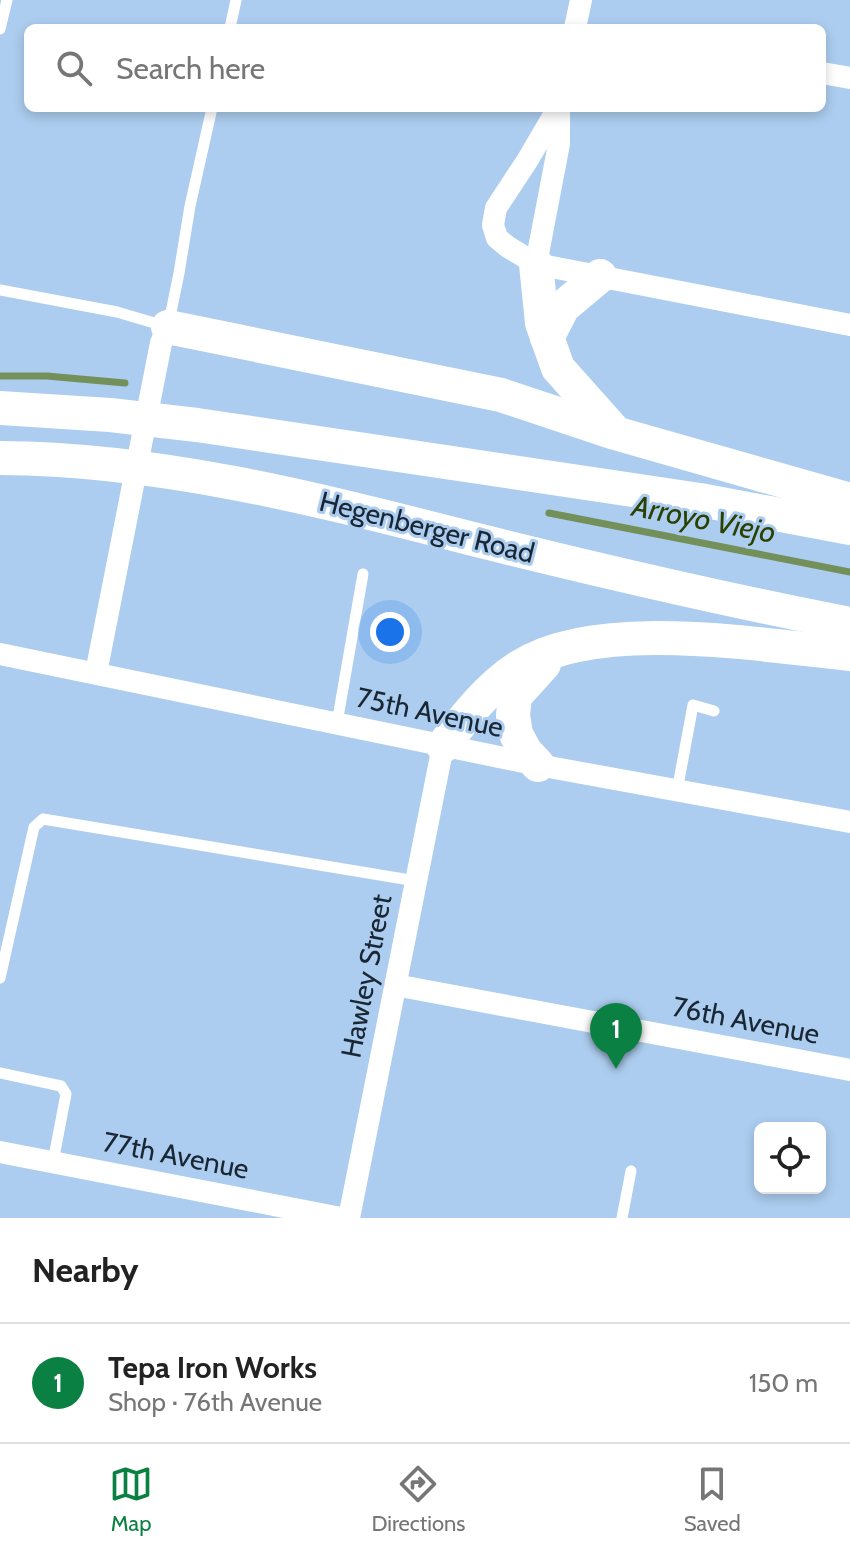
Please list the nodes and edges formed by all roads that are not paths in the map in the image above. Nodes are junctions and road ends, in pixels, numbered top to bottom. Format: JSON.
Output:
{"nodes":[{"id":1,"x":7,"y":0,"type":"edge"},
{"id":2,"x":236,"y":0,"type":"edge"},
{"id":3,"x":581,"y":0,"type":"edge"},
{"id":4,"x":231,"y":24,"type":"edge"},
{"id":5,"x":581,"y":24,"type":"edge"},
{"id":6,"x":0,"y":29,"type":"edge"},
{"id":7,"x":826,"y":74,"type":"edge"},
{"id":8,"x":850,"y":78,"type":"edge"},
{"id":9,"x":211,"y":112,"type":"edge"},
{"id":10,"x":557,"y":112,"type":"edge"},
{"id":11,"x":559,"y":112,"type":"edge"},
{"id":12,"x":536,"y":264,"type":"junction"},
{"id":13,"x":600,"y":276,"type":"junction"},
{"id":14,"x":0,"y":290,"type":"edge"},
{"id":15,"x":850,"y":325,"type":"edge"},
{"id":16,"x":168,"y":327,"type":"junction"},
{"id":17,"x":547,"y":338,"type":"junction"},
{"id":18,"x":0,"y":408,"type":"edge"},
{"id":19,"x":615,"y":433,"type":"junction"},
{"id":20,"x":0,"y":458,"type":"edge"},
{"id":21,"x":850,"y":500,"type":"edge"},
{"id":22,"x":850,"y":528,"type":"edge"},
{"id":23,"x":363,"y":574,"type":"dead end"},
{"id":24,"x":850,"y":624,"type":"edge"},
{"id":25,"x":556,"y":650,"type":"junction"},
{"id":26,"x":0,"y":654,"type":"edge"},
{"id":27,"x":850,"y":654,"type":"edge"},
{"id":28,"x":96,"y":673,"type":"junction"},
{"id":29,"x":714,"y":711,"type":"dead end"},
{"id":30,"x":337,"y":723,"type":"junction"},
{"id":31,"x":443,"y":746,"type":"junction"},
{"id":32,"x":538,"y":765,"type":"junction"},
{"id":33,"x":677,"y":791,"type":"junction"},
{"id":34,"x":850,"y":822,"type":"edge"},
{"id":35,"x":416,"y":881,"type":"junction"},
{"id":36,"x":0,"y":978,"type":"edge"},
{"id":37,"x":395,"y":985,"type":"junction"},
{"id":38,"x":850,"y":1070,"type":"edge"},
{"id":39,"x":0,"y":1073,"type":"edge"},
{"id":40,"x":0,"y":1152,"type":"edge"},
{"id":41,"x":53,"y":1162,"type":"junction"},
{"id":42,"x":631,"y":1171,"type":"dead end"},
{"id":43,"x":261,"y":1210,"type":"edge"},
{"id":44,"x":341,"y":1218,"type":"edge"},
{"id":45,"x":349,"y":1218,"type":"edge"},
{"id":46,"x":622,"y":1218,"type":"edge"}],
"edges":[{"from":1,"to":6,"type":"lane"},
{"from":2,"to":4,"type":"lane"},
{"from":3,"to":5,"type":"street"},
{"from":7,"to":8,"type":"street"},
{"from":9,"to":16,"type":"lane"},
{"from":10,"to":12,"type":"street"},
{"from":11,"to":12,"type":"street"},
{"from":12,"to":13,"type":"street"},
{"from":12,"to":17,"type":"main road"},
{"from":13,"to":15,"type":"street"},
{"from":13,"to":17,"type":"main road"},
{"from":14,"to":16,"type":"lane"},
{"from":16,"to":19,"type":"main road"},
{"from":16,"to":28,"type":"street"},
{"from":17,"to":19,"type":"main road"},
{"from":18,"to":22,"type":"main road","name":"Hegenberger Road"},
{"from":19,"to":21,"type":"main road"},
{"from":20,"to":24,"type":"main road","name":"Hegenberger Road"},
{"from":23,"to":30,"type":"lane"},
{"from":25,"to":27,"type":"main road"},
{"from":25,"to":31,"type":"main road"},
{"from":25,"to":32,"type":"main road"},
{"from":26,"to":28,"type":"street","name":"75th Avenue"},
{"from":28,"to":30,"type":"street","name":"75th Avenue"},
{"from":29,"to":33,"type":"lane"},
{"from":30,"to":31,"type":"street","name":"75th Avenue"},
{"from":31,"to":32,"type":"street","name":"75th Avenue"},
{"from":31,"to":35,"type":"street","name":"Hawley Street"},
{"from":32,"to":33,"type":"street","name":"75th Avenue"},
{"from":33,"to":34,"type":"street","name":"75th Avenue"},
{"from":35,"to":36,"type":"lane"},
{"from":35,"to":37,"type":"street","name":"Hawley Street"},
{"from":37,"to":38,"type":"street","name":"76th Avenue"},
{"from":37,"to":45,"type":"street","name":"Hawley Street"},
{"from":39,"to":41,"type":"lane"},
{"from":40,"to":41,"type":"street","name":"77th Avenue"},
{"from":41,"to":43,"type":"street","name":"77th Avenue"},
{"from":42,"to":46,"type":"lane"},
{"from":43,"to":44,"type":"street","name":"77th Avenue"}]}
